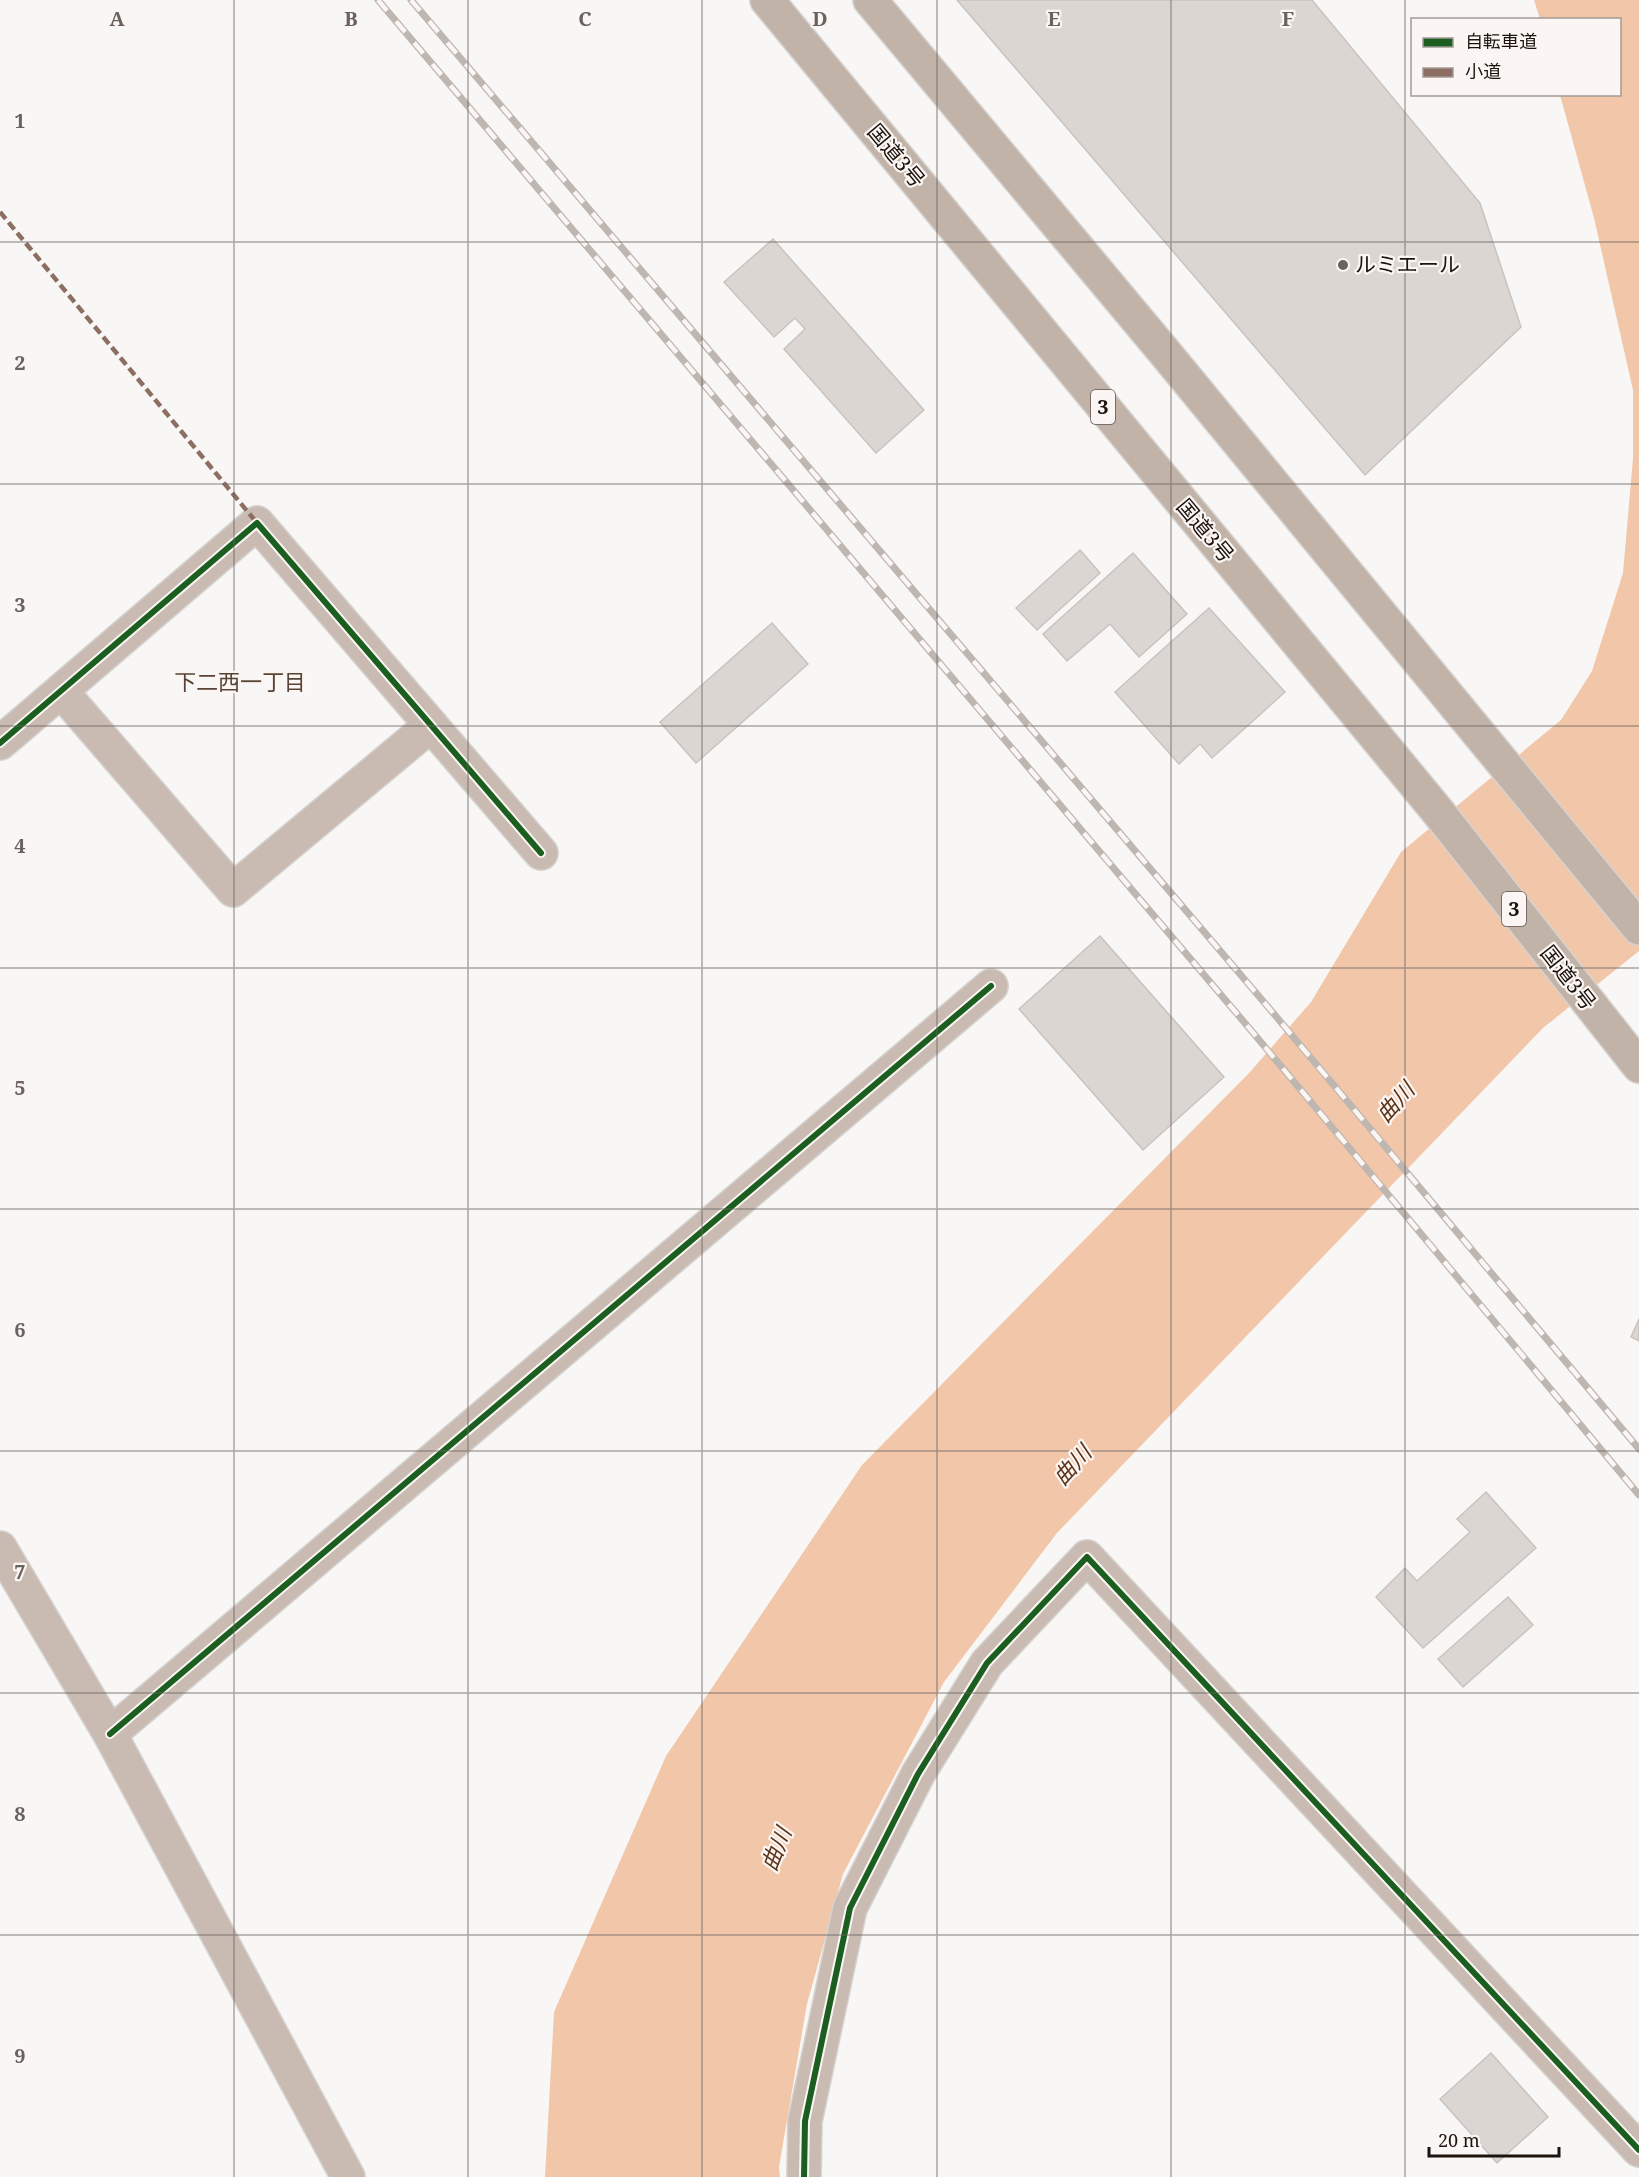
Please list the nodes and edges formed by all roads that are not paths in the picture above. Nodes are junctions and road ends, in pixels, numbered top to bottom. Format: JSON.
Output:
{"nodes":[{"id":1,"x":766,"y":0,"type":"edge"},
{"id":2,"x":870,"y":0,"type":"edge"},
{"id":3,"x":61,"y":691,"type":"junction"},
{"id":4,"x":431,"y":725,"type":"junction"},
{"id":5,"x":0,"y":743,"type":"edge"},
{"id":6,"x":541,"y":853,"type":"dead end"},
{"id":7,"x":1639,"y":928,"type":"edge"},
{"id":8,"x":991,"y":986,"type":"dead end"},
{"id":9,"x":1639,"y":1066,"type":"edge"},
{"id":10,"x":0,"y":1548,"type":"edge"},
{"id":11,"x":110,"y":1734,"type":"junction"},
{"id":12,"x":1639,"y":2150,"type":"edge"},
{"id":13,"x":348,"y":2177,"type":"edge"},
{"id":14,"x":804,"y":2177,"type":"edge"}],
"edges":[{"from":1,"to":9,"type":"highway","name":"国道3号","number":"3"},
{"from":2,"to":7,"type":"highway"},
{"from":3,"to":4,"type":"street"},
{"from":3,"to":4,"type":"street"},
{"from":3,"to":5,"type":"street"},
{"from":4,"to":6,"type":"street"},
{"from":8,"to":11,"type":"street"},
{"from":10,"to":11,"type":"street"},
{"from":11,"to":13,"type":"street"},
{"from":12,"to":14,"type":"street"}]}
